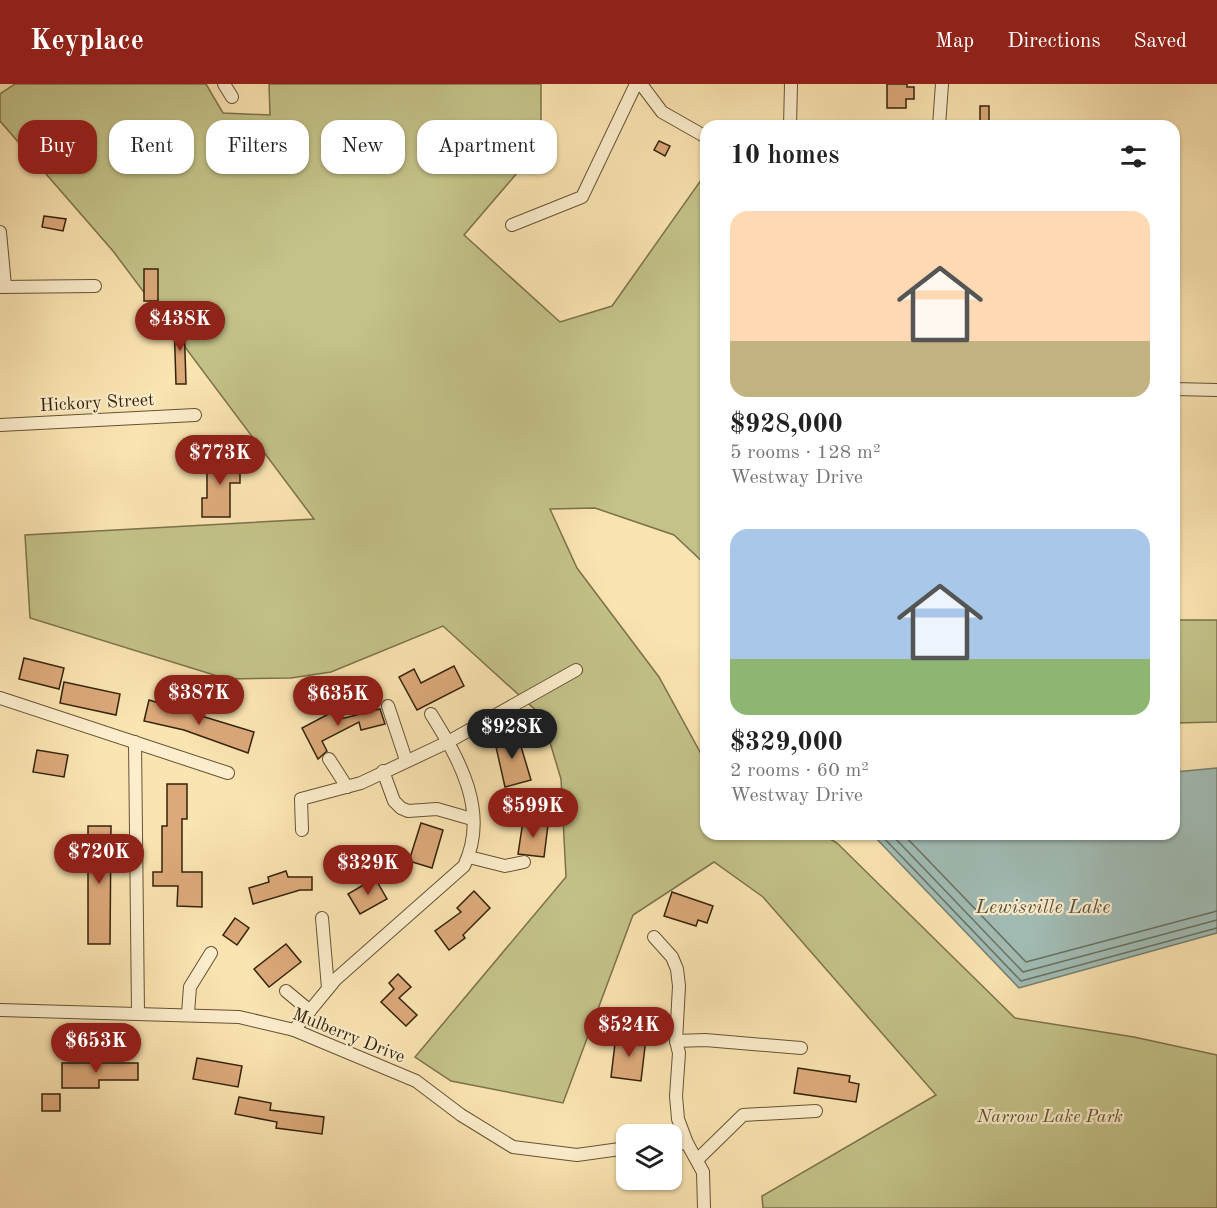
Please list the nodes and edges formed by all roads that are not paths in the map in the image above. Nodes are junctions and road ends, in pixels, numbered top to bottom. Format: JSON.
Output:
{"nodes":[{"id":1,"x":224,"y":84,"type":"edge"},
{"id":2,"x":636,"y":84,"type":"edge"},
{"id":3,"x":641,"y":84,"type":"edge"},
{"id":4,"x":791,"y":84,"type":"edge"},
{"id":5,"x":942,"y":84,"type":"edge"},
{"id":6,"x":232,"y":97,"type":"dead end"},
{"id":7,"x":790,"y":120,"type":"edge"},
{"id":8,"x":939,"y":120,"type":"edge"},
{"id":9,"x":700,"y":134,"type":"edge"},
{"id":10,"x":512,"y":225,"type":"dead end"},
{"id":11,"x":0,"y":232,"type":"edge"},
{"id":12,"x":2,"y":286,"type":"edge"},
{"id":13,"x":96,"y":286,"type":"dead end"},
{"id":14,"x":1180,"y":389,"type":"edge"},
{"id":15,"x":1217,"y":390,"type":"edge"},
{"id":16,"x":195,"y":415,"type":"dead end"},
{"id":17,"x":0,"y":425,"type":"edge"},
{"id":18,"x":576,"y":670,"type":"dead end"},
{"id":19,"x":0,"y":698,"type":"edge"},
{"id":20,"x":388,"y":706,"type":"dead end"},
{"id":21,"x":431,"y":714,"type":"dead end"},
{"id":22,"x":135,"y":742,"type":"junction"},
{"id":23,"x":448,"y":742,"type":"junction"},
{"id":24,"x":329,"y":759,"type":"dead end"},
{"id":25,"x":406,"y":760,"type":"junction"},
{"id":26,"x":383,"y":771,"type":"junction"},
{"id":27,"x":228,"y":772,"type":"dead end"},
{"id":28,"x":347,"y":787,"type":"junction"},
{"id":29,"x":472,"y":819,"type":"junction"},
{"id":30,"x":302,"y":830,"type":"dead end"},
{"id":31,"x":469,"y":857,"type":"junction"},
{"id":32,"x":524,"y":862,"type":"dead end"},
{"id":33,"x":322,"y":918,"type":"dead end"},
{"id":34,"x":654,"y":937,"type":"dead end"},
{"id":35,"x":211,"y":953,"type":"dead end"},
{"id":36,"x":328,"y":988,"type":"junction"},
{"id":37,"x":286,"y":991,"type":"dead end"},
{"id":38,"x":0,"y":1010,"type":"edge"},
{"id":39,"x":310,"y":1011,"type":"junction"},
{"id":40,"x":138,"y":1013,"type":"junction"},
{"id":41,"x":188,"y":1013,"type":"junction"},
{"id":42,"x":294,"y":1030,"type":"junction"},
{"id":43,"x":676,"y":1041,"type":"junction"},
{"id":44,"x":801,"y":1048,"type":"dead end"},
{"id":45,"x":816,"y":1111,"type":"dead end"},
{"id":46,"x":682,"y":1143,"type":"edge"},
{"id":47,"x":687,"y":1143,"type":"junction"},
{"id":48,"x":616,"y":1150,"type":"edge"},
{"id":49,"x":698,"y":1159,"type":"junction"},
{"id":50,"x":704,"y":1208,"type":"edge"}],
"edges":[{"from":1,"to":6,"type":"street"},
{"from":2,"to":10,"type":"street"},
{"from":3,"to":9,"type":"street"},
{"from":4,"to":7,"type":"street"},
{"from":5,"to":8,"type":"street"},
{"from":11,"to":12,"type":"street"},
{"from":12,"to":13,"type":"street"},
{"from":14,"to":15,"type":"street"},
{"from":16,"to":17,"type":"street","name":"Hickory Street"},
{"from":18,"to":23,"type":"street"},
{"from":19,"to":22,"type":"street"},
{"from":20,"to":25,"type":"street"},
{"from":21,"to":23,"type":"street"},
{"from":22,"to":27,"type":"street"},
{"from":22,"to":40,"type":"street"},
{"from":23,"to":25,"type":"street"},
{"from":23,"to":29,"type":"street"},
{"from":24,"to":28,"type":"street"},
{"from":25,"to":26,"type":"street"},
{"from":26,"to":28,"type":"street"},
{"from":26,"to":29,"type":"street"},
{"from":28,"to":30,"type":"street"},
{"from":29,"to":31,"type":"street"},
{"from":31,"to":32,"type":"street"},
{"from":31,"to":36,"type":"street"},
{"from":33,"to":36,"type":"street"},
{"from":34,"to":43,"type":"street"},
{"from":35,"to":41,"type":"street"},
{"from":36,"to":39,"type":"street"},
{"from":37,"to":39,"type":"street"},
{"from":38,"to":40,"type":"street","name":"Mulberry Drive"},
{"from":39,"to":42,"type":"street"},
{"from":40,"to":41,"type":"street","name":"Mulberry Drive"},
{"from":41,"to":42,"type":"street","name":"Mulberry Drive"},
{"from":42,"to":48,"type":"street","name":"Mulberry Drive"},
{"from":43,"to":44,"type":"street"},
{"from":43,"to":47,"type":"street"},
{"from":45,"to":49,"type":"street"},
{"from":46,"to":47,"type":"street"},
{"from":47,"to":49,"type":"street"},
{"from":49,"to":50,"type":"street"}]}
